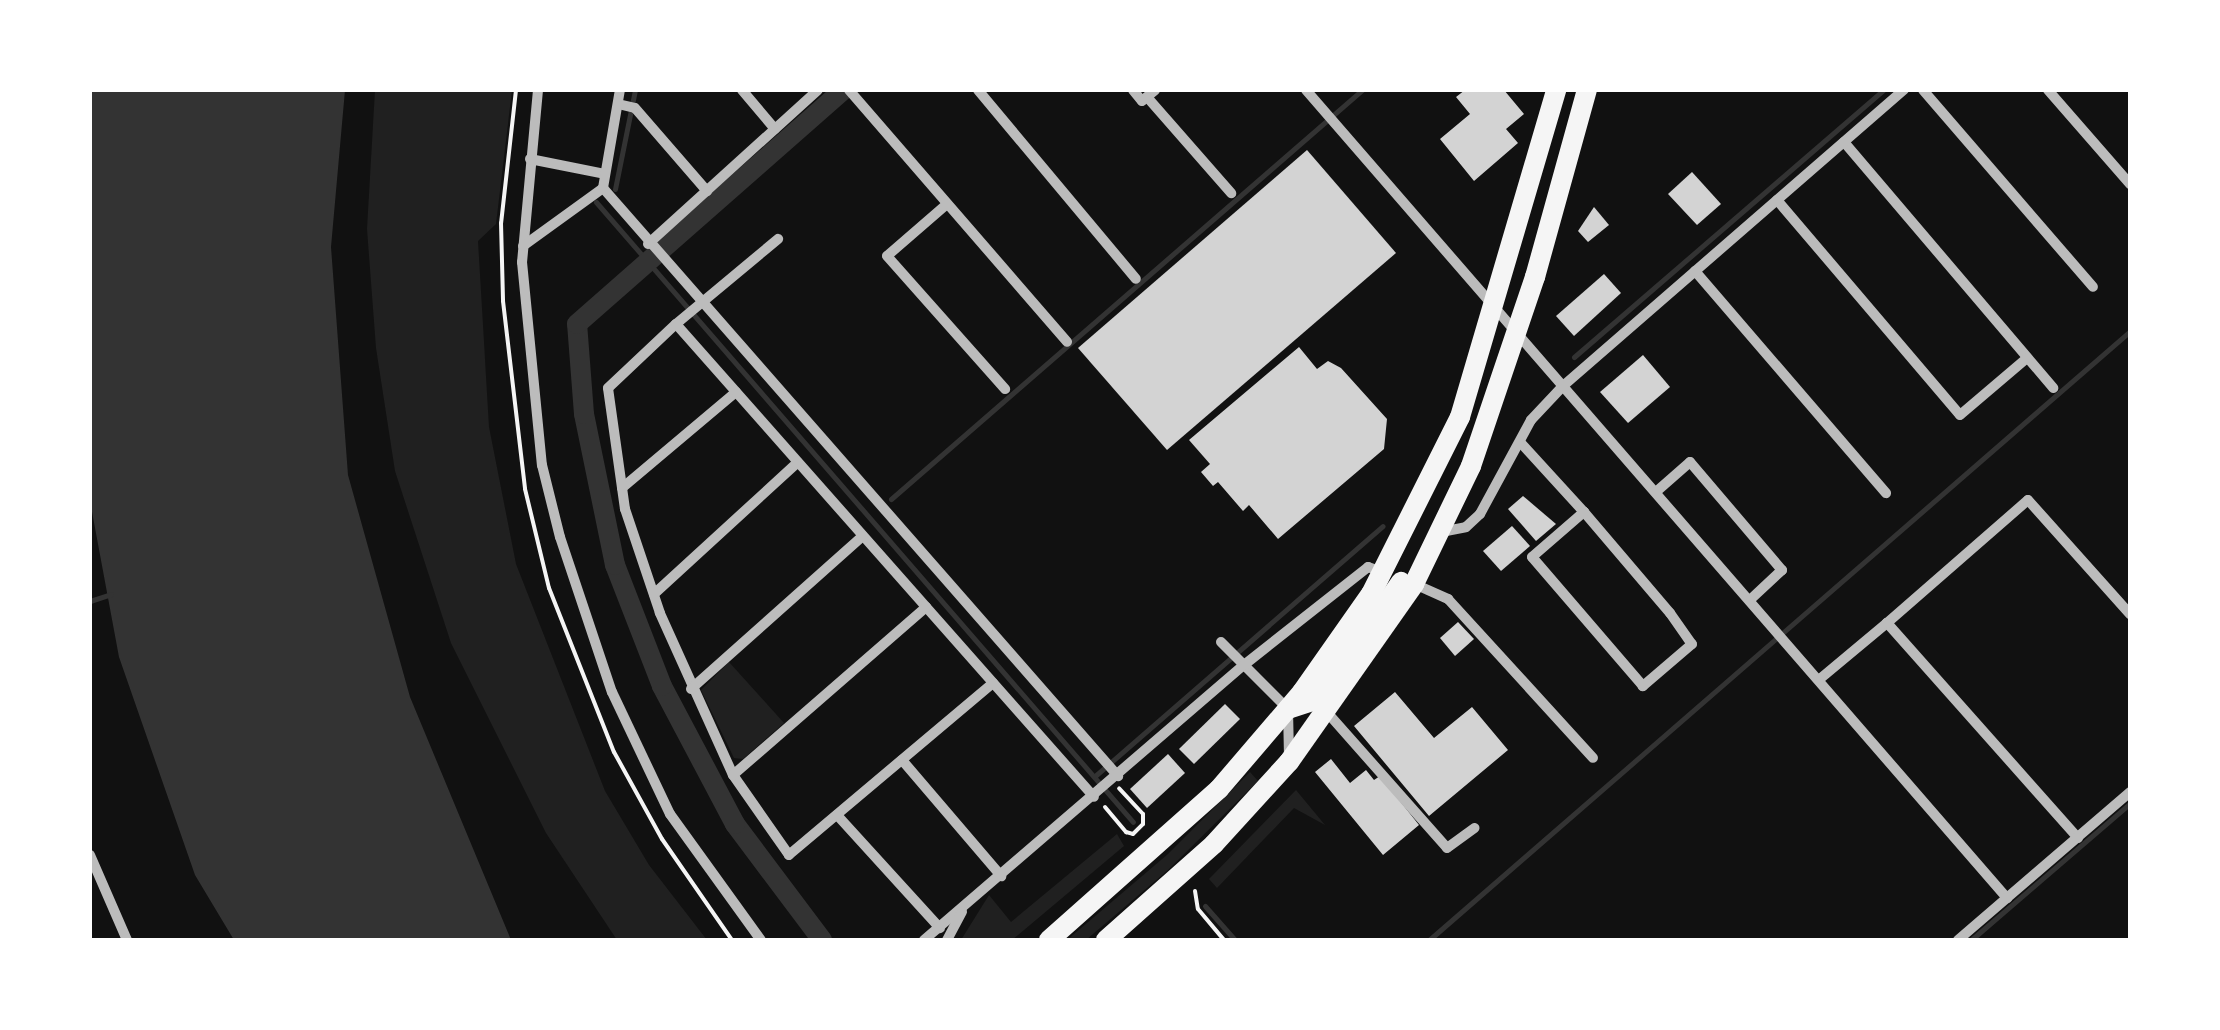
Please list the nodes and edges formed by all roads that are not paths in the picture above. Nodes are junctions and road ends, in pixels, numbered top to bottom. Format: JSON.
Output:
{"nodes":[{"id":1,"x":538,"y":90,"type":"edge"},
{"id":2,"x":620,"y":90,"type":"edge"},
{"id":3,"x":742,"y":90,"type":"edge"},
{"id":4,"x":818,"y":90,"type":"edge"},
{"id":5,"x":978,"y":90,"type":"edge"},
{"id":6,"x":1132,"y":90,"type":"edge"},
{"id":7,"x":1306,"y":90,"type":"edge"},
{"id":8,"x":1556,"y":90,"type":"edge"},
{"id":9,"x":1586,"y":90,"type":"edge"},
{"id":10,"x":1904,"y":90,"type":"edge"},
{"id":11,"x":1923,"y":90,"type":"edge"},
{"id":12,"x":2048,"y":90,"type":"edge"},
{"id":13,"x":850,"y":91,"type":"edge"},
{"id":14,"x":1151,"y":93,"type":"edge"},
{"id":15,"x":626,"y":106,"type":"junction"},
{"id":16,"x":775,"y":129,"type":"junction"},
{"id":17,"x":1844,"y":142,"type":"junction"},
{"id":18,"x":530,"y":159,"type":"junction"},
{"id":19,"x":605,"y":174,"type":"junction"},
{"id":20,"x":2130,"y":184,"type":"edge"},
{"id":21,"x":603,"y":188,"type":"junction"},
{"id":22,"x":707,"y":191,"type":"junction"},
{"id":23,"x":1231,"y":193,"type":"dead end"},
{"id":24,"x":1777,"y":200,"type":"junction"},
{"id":25,"x":947,"y":204,"type":"junction"},
{"id":26,"x":778,"y":239,"type":"dead end"},
{"id":27,"x":523,"y":246,"type":"junction"},
{"id":28,"x":650,"y":246,"type":"junction"},
{"id":29,"x":1696,"y":271,"type":"junction"},
{"id":30,"x":1136,"y":279,"type":"dead end"},
{"id":31,"x":2093,"y":288,"type":"dead end"},
{"id":32,"x":1494,"y":307,"type":"junction"},
{"id":33,"x":688,"y":312,"type":"junction"},
{"id":34,"x":1516,"y":334,"type":"junction"},
{"id":35,"x":1067,"y":342,"type":"dead end"},
{"id":36,"x":2027,"y":358,"type":"junction"},
{"id":37,"x":1564,"y":386,"type":"junction"},
{"id":38,"x":2053,"y":388,"type":"dead end"},
{"id":39,"x":1005,"y":390,"type":"dead end"},
{"id":40,"x":736,"y":392,"type":"junction"},
{"id":41,"x":1520,"y":442,"type":"junction"},
{"id":42,"x":798,"y":462,"type":"junction"},
{"id":43,"x":622,"y":488,"type":"junction"},
{"id":44,"x":1657,"y":491,"type":"junction"},
{"id":45,"x":1886,"y":493,"type":"dead end"},
{"id":46,"x":1584,"y":512,"type":"junction"},
{"id":47,"x":1440,"y":532,"type":"junction"},
{"id":48,"x":863,"y":536,"type":"junction"},
{"id":49,"x":1400,"y":578,"type":"junction"},
{"id":50,"x":654,"y":594,"type":"junction"},
{"id":51,"x":1751,"y":600,"type":"junction"},
{"id":52,"x":926,"y":607,"type":"junction"},
{"id":53,"x":2130,"y":614,"type":"edge"},
{"id":54,"x":1887,"y":622,"type":"junction"},
{"id":55,"x":1224,"y":645,"type":"dead end"},
{"id":56,"x":1242,"y":663,"type":"junction"},
{"id":57,"x":1821,"y":678,"type":"junction"},
{"id":58,"x":993,"y":683,"type":"junction"},
{"id":59,"x":691,"y":689,"type":"junction"},
{"id":60,"x":1315,"y":702,"type":"junction"},
{"id":61,"x":1288,"y":709,"type":"junction"},
{"id":62,"x":1593,"y":758,"type":"dead end"},
{"id":63,"x":902,"y":760,"type":"junction"},
{"id":64,"x":1289,"y":762,"type":"junction"},
{"id":65,"x":733,"y":775,"type":"junction"},
{"id":66,"x":1105,"y":782,"type":"junction"},
{"id":67,"x":2130,"y":792,"type":"edge"},
{"id":68,"x":837,"y":815,"type":"junction"},
{"id":69,"x":1475,"y":828,"type":"dead end"},
{"id":70,"x":2078,"y":838,"type":"junction"},
{"id":71,"x":90,"y":855,"type":"edge"},
{"id":72,"x":1001,"y":876,"type":"junction"},
{"id":73,"x":2007,"y":898,"type":"junction"},
{"id":74,"x":964,"y":907,"type":"junction"},
{"id":75,"x":940,"y":928,"type":"junction"},
{"id":76,"x":127,"y":940,"type":"edge"},
{"id":77,"x":761,"y":940,"type":"edge"},
{"id":78,"x":924,"y":940,"type":"edge"},
{"id":79,"x":948,"y":940,"type":"edge"},
{"id":80,"x":1049,"y":940,"type":"edge"},
{"id":81,"x":1106,"y":940,"type":"edge"},
{"id":82,"x":1958,"y":940,"type":"edge"}],
"edges":[{"from":1,"to":18,"type":"street"},
{"from":2,"to":15,"type":"street"},
{"from":3,"to":16,"type":"street"},
{"from":4,"to":16,"type":"street"},
{"from":5,"to":30,"type":"street"},
{"from":6,"to":14,"type":"street"},
{"from":7,"to":32,"type":"street"},
{"from":8,"to":32,"type":"highway"},
{"from":9,"to":34,"type":"highway"},
{"from":10,"to":17,"type":"street"},
{"from":11,"to":31,"type":"street"},
{"from":12,"to":20,"type":"street"},
{"from":13,"to":25,"type":"street"},
{"from":14,"to":23,"type":"street"},
{"from":15,"to":19,"type":"street"},
{"from":15,"to":22,"type":"street"},
{"from":16,"to":22,"type":"street"},
{"from":17,"to":24,"type":"street"},
{"from":17,"to":36,"type":"street"},
{"from":18,"to":19,"type":"street"},
{"from":18,"to":27,"type":"street"},
{"from":19,"to":21,"type":"street"},
{"from":21,"to":27,"type":"street"},
{"from":21,"to":28,"type":"street"},
{"from":22,"to":28,"type":"street"},
{"from":24,"to":29,"type":"street"},
{"from":24,"to":36,"type":"street"},
{"from":25,"to":35,"type":"street"},
{"from":25,"to":39,"type":"street"},
{"from":26,"to":33,"type":"street"},
{"from":27,"to":77,"type":"street"},
{"from":28,"to":33,"type":"street"},
{"from":29,"to":37,"type":"street"},
{"from":29,"to":45,"type":"street"},
{"from":32,"to":34,"type":"street"},
{"from":32,"to":49,"type":"highway"},
{"from":33,"to":40,"type":"street"},
{"from":33,"to":43,"type":"street"},
{"from":33,"to":66,"type":"street"},
{"from":34,"to":37,"type":"street"},
{"from":34,"to":47,"type":"highway"},
{"from":36,"to":38,"type":"street"},
{"from":37,"to":41,"type":"street"},
{"from":37,"to":44,"type":"street"},
{"from":40,"to":42,"type":"street"},
{"from":40,"to":43,"type":"street"},
{"from":41,"to":46,"type":"street"},
{"from":41,"to":47,"type":"street"},
{"from":42,"to":48,"type":"street"},
{"from":42,"to":50,"type":"street"},
{"from":43,"to":50,"type":"street"},
{"from":44,"to":51,"type":"street"},
{"from":44,"to":51,"type":"street"},
{"from":46,"to":46,"type":"street"},
{"from":47,"to":49,"type":"highway"},
{"from":48,"to":52,"type":"street"},
{"from":48,"to":59,"type":"street"},
{"from":49,"to":56,"type":"street"},
{"from":49,"to":60,"type":"highway"},
{"from":49,"to":60,"type":"highway"},
{"from":49,"to":62,"type":"street"},
{"from":50,"to":59,"type":"street"},
{"from":51,"to":57,"type":"street"},
{"from":52,"to":58,"type":"street"},
{"from":52,"to":65,"type":"street"},
{"from":53,"to":54,"type":"street"},
{"from":54,"to":57,"type":"street"},
{"from":54,"to":70,"type":"street"},
{"from":55,"to":56,"type":"street"},
{"from":56,"to":61,"type":"street"},
{"from":56,"to":66,"type":"street"},
{"from":57,"to":73,"type":"street"},
{"from":58,"to":63,"type":"street"},
{"from":58,"to":66,"type":"street"},
{"from":59,"to":65,"type":"street"},
{"from":60,"to":61,"type":"highway"},
{"from":60,"to":64,"type":"highway"},
{"from":60,"to":69,"type":"street"},
{"from":61,"to":64,"type":"street"},
{"from":61,"to":80,"type":"highway"},
{"from":63,"to":68,"type":"street"},
{"from":63,"to":72,"type":"street"},
{"from":64,"to":81,"type":"highway"},
{"from":65,"to":68,"type":"street"},
{"from":66,"to":72,"type":"street"},
{"from":67,"to":70,"type":"street"},
{"from":68,"to":75,"type":"street"},
{"from":70,"to":73,"type":"street"},
{"from":71,"to":76,"type":"street"},
{"from":72,"to":74,"type":"street"},
{"from":73,"to":82,"type":"street"},
{"from":74,"to":75,"type":"street"},
{"from":74,"to":79,"type":"street"},
{"from":75,"to":78,"type":"street"}]}
